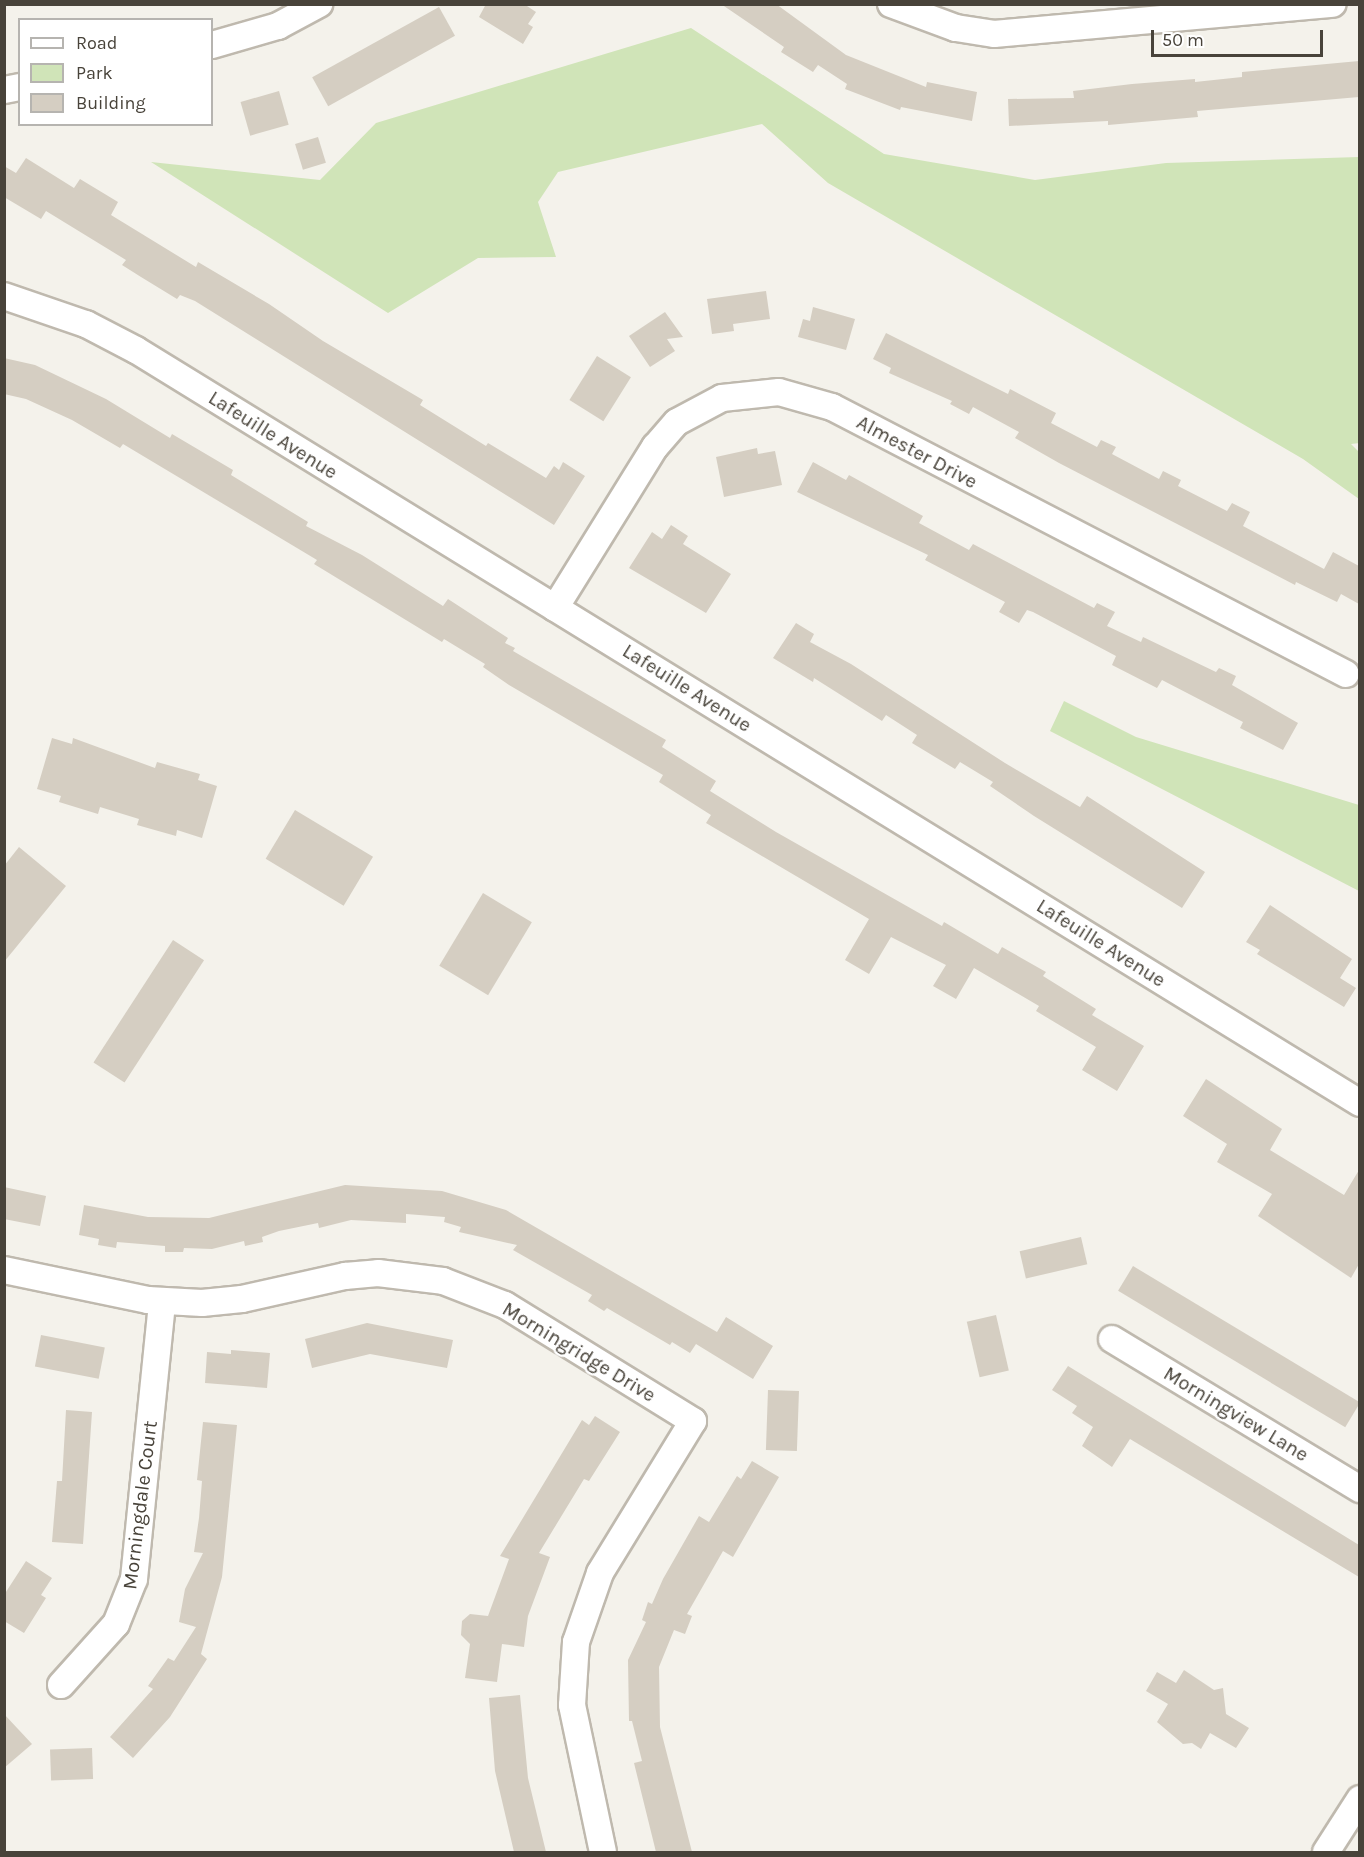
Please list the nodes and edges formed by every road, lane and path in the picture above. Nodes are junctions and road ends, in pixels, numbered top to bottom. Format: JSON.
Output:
{"nodes":[{"id":1,"x":319,"y":4,"type":"edge"},
{"id":2,"x":891,"y":4,"type":"edge"},
{"id":3,"x":1333,"y":4,"type":"edge"},
{"id":4,"x":213,"y":45,"type":"edge"},
{"id":5,"x":4,"y":296,"type":"edge"},
{"id":6,"x":555,"y":608,"type":"junction"},
{"id":7,"x":1346,"y":674,"type":"dead end"},
{"id":8,"x":1359,"y":1103,"type":"edge"},
{"id":9,"x":4,"y":1270,"type":"edge"},
{"id":10,"x":162,"y":1302,"type":"junction"},
{"id":11,"x":1112,"y":1339,"type":"dead end"},
{"id":12,"x":1359,"y":1489,"type":"edge"},
{"id":13,"x":61,"y":1685,"type":"dead end"},
{"id":14,"x":1359,"y":1799,"type":"edge"},
{"id":15,"x":603,"y":1852,"type":"edge"},
{"id":16,"x":1326,"y":1852,"type":"edge"}],
"edges":[{"from":1,"to":4,"type":"street"},
{"from":2,"to":3,"type":"street"},
{"from":5,"to":6,"type":"street","name":"Lafeuille Avenue"},
{"from":6,"to":7,"type":"street","name":"Almester Drive"},
{"from":6,"to":8,"type":"street","name":"Lafeuille Avenue"},
{"from":9,"to":10,"type":"street","name":"Morningridge Drive"},
{"from":10,"to":13,"type":"street","name":"Morningdale Court"},
{"from":10,"to":15,"type":"street","name":"Morningridge Drive"},
{"from":11,"to":12,"type":"street","name":"Morningview Lane"},
{"from":14,"to":16,"type":"street"}]}
